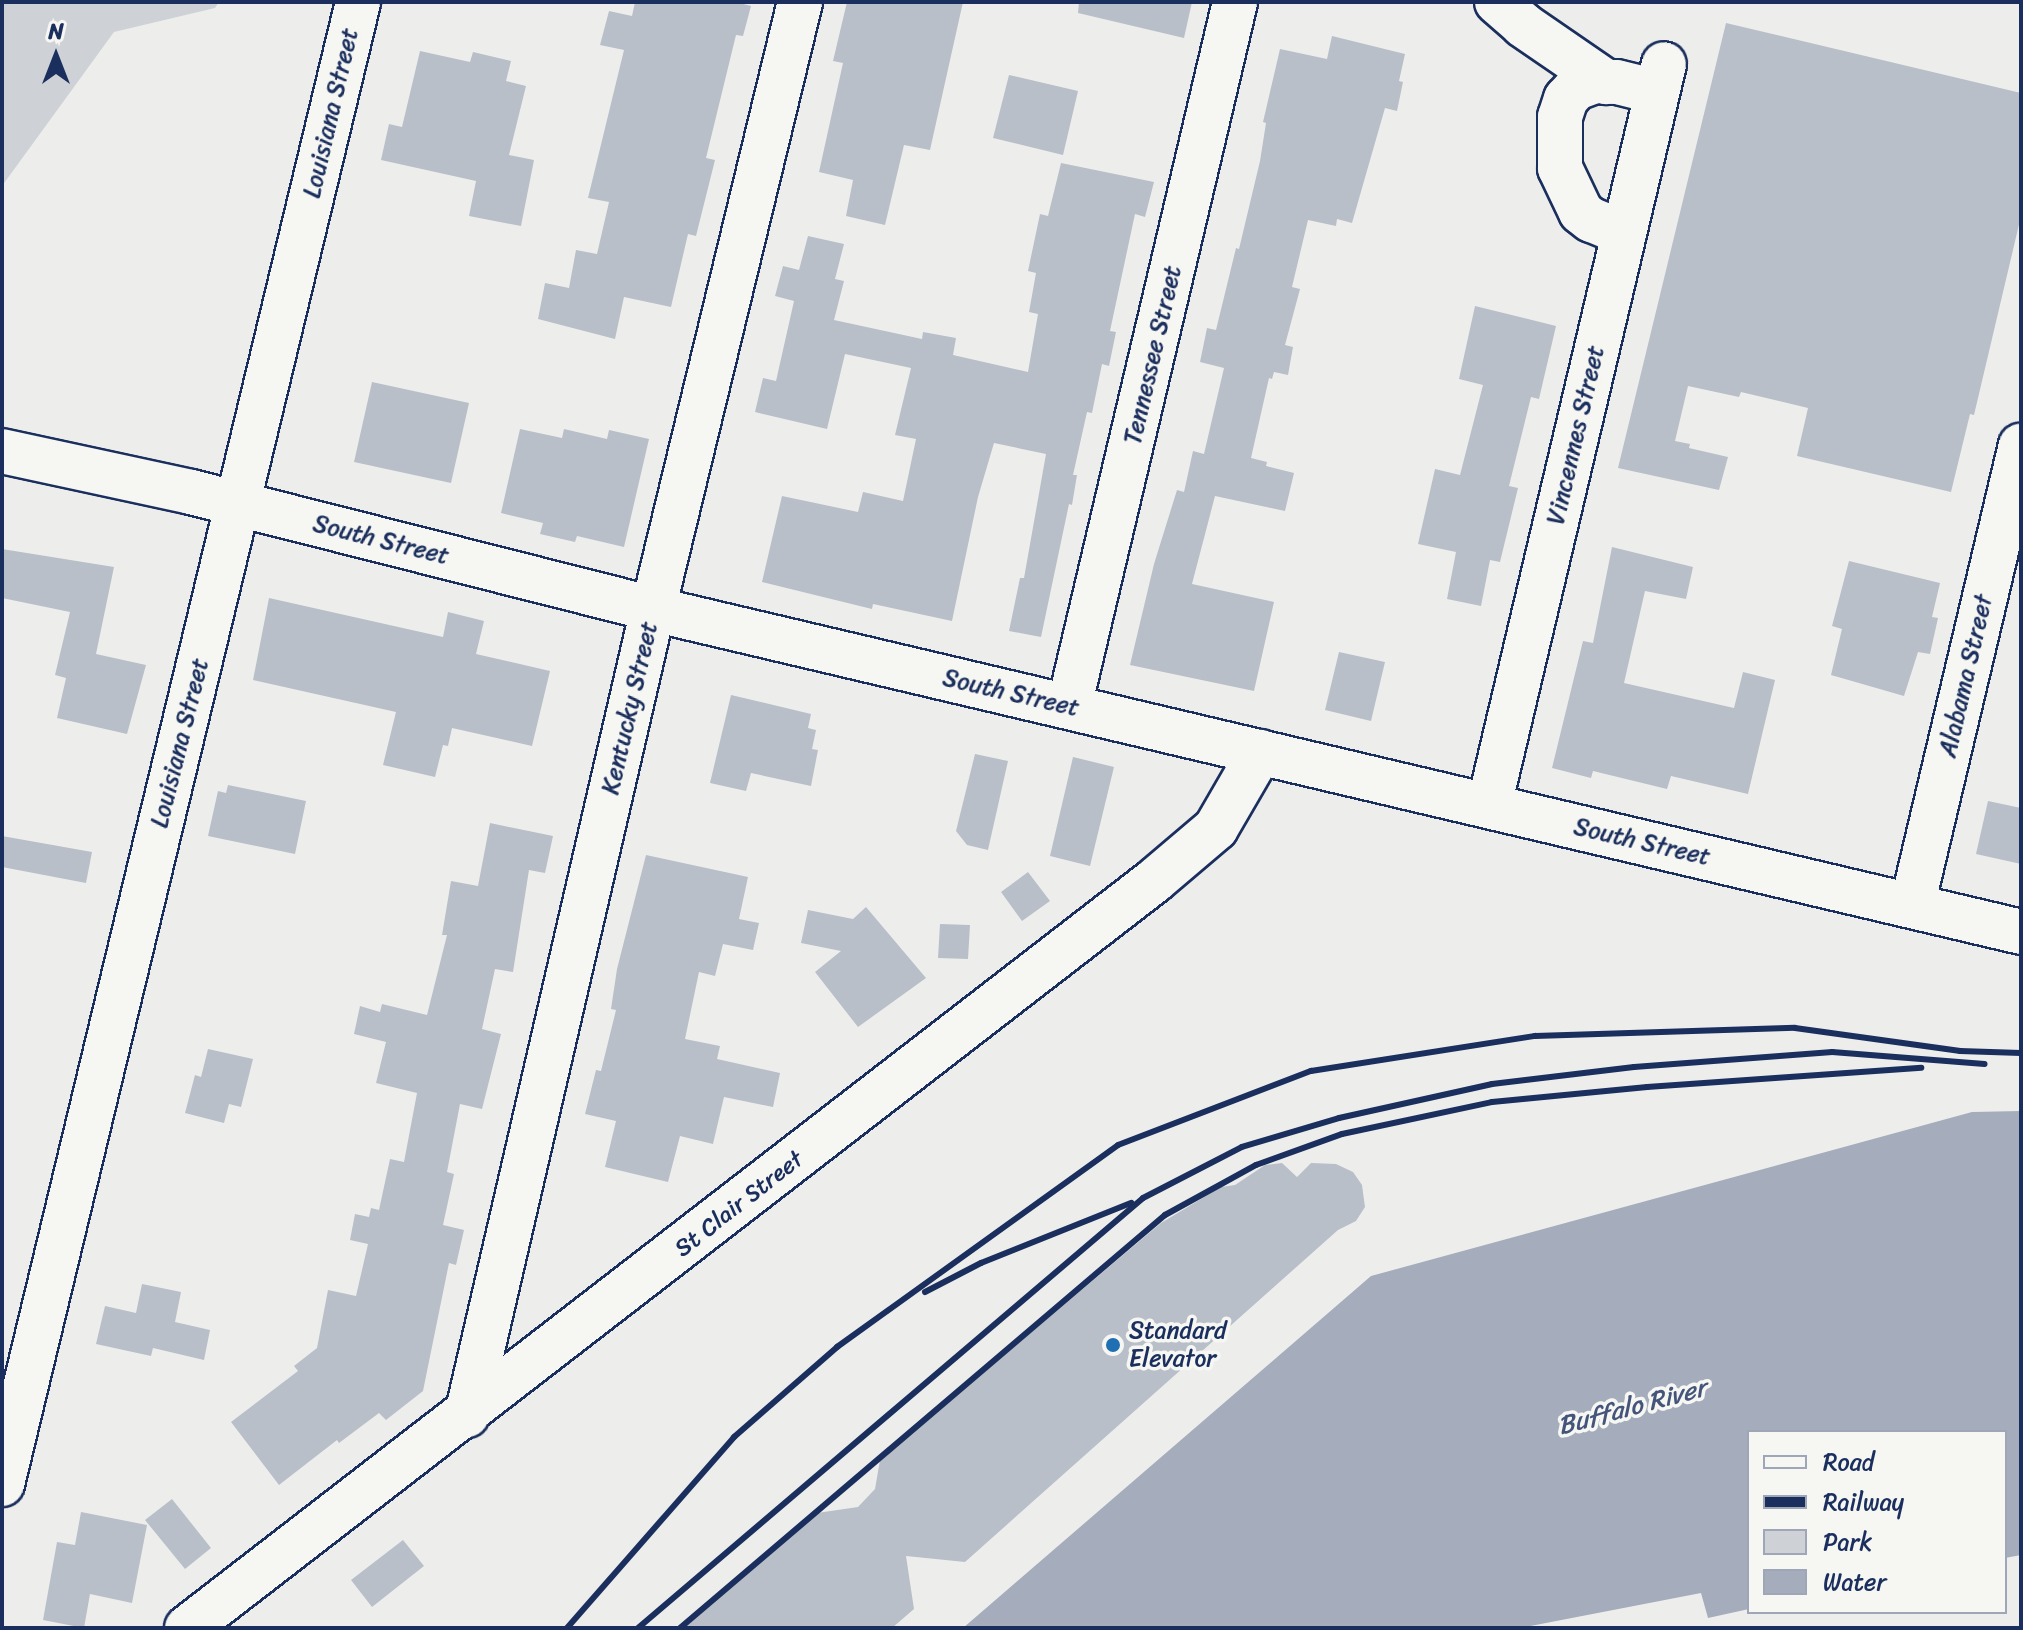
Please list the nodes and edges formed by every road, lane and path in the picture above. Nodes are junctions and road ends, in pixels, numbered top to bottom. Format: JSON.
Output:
{"nodes":[{"id":1,"x":358,"y":2,"type":"edge"},
{"id":2,"x":800,"y":2,"type":"edge"},
{"id":3,"x":1235,"y":2,"type":"edge"},
{"id":4,"x":1497,"y":2,"type":"edge"},
{"id":5,"x":1606,"y":82,"type":"junction"},
{"id":6,"x":1624,"y":233,"type":"junction"},
{"id":7,"x":2021,"y":446,"type":"edge"},
{"id":8,"x":2,"y":451,"type":"edge"},
{"id":9,"x":237,"y":504,"type":"junction"},
{"id":10,"x":653,"y":609,"type":"junction"},
{"id":11,"x":1069,"y":707,"type":"junction"},
{"id":12,"x":1260,"y":752,"type":"junction"},
{"id":13,"x":1489,"y":806,"type":"junction"},
{"id":14,"x":1912,"y":906,"type":"junction"},
{"id":15,"x":2021,"y":932,"type":"edge"},
{"id":16,"x":467,"y":1415,"type":"junction"},
{"id":17,"x":2,"y":1484,"type":"edge"},
{"id":18,"x":187,"y":1628,"type":"edge"}],
"edges":[{"from":1,"to":9,"type":"street","name":"Louisiana Street"},
{"from":2,"to":10,"type":"street","name":"Kentucky Street"},
{"from":3,"to":11,"type":"street","name":"Tennessee Street"},
{"from":4,"to":5,"type":"street"},
{"from":5,"to":6,"type":"street"},
{"from":5,"to":6,"type":"street","name":"Vincennes Street"},
{"from":6,"to":13,"type":"street","name":"Vincennes Street"},
{"from":7,"to":14,"type":"street","name":"Alabama Street"},
{"from":8,"to":9,"type":"street","name":"South Street"},
{"from":9,"to":10,"type":"street","name":"South Street"},
{"from":9,"to":17,"type":"street","name":"Louisiana Street"},
{"from":10,"to":11,"type":"street","name":"South Street"},
{"from":10,"to":16,"type":"street","name":"Kentucky Street"},
{"from":11,"to":12,"type":"street","name":"South Street"},
{"from":12,"to":13,"type":"street","name":"South Street"},
{"from":12,"to":16,"type":"street","name":"St Clair Street"},
{"from":13,"to":14,"type":"street","name":"South Street"},
{"from":14,"to":15,"type":"street","name":"South Street"},
{"from":16,"to":18,"type":"street","name":"St Clair Street"}]}
